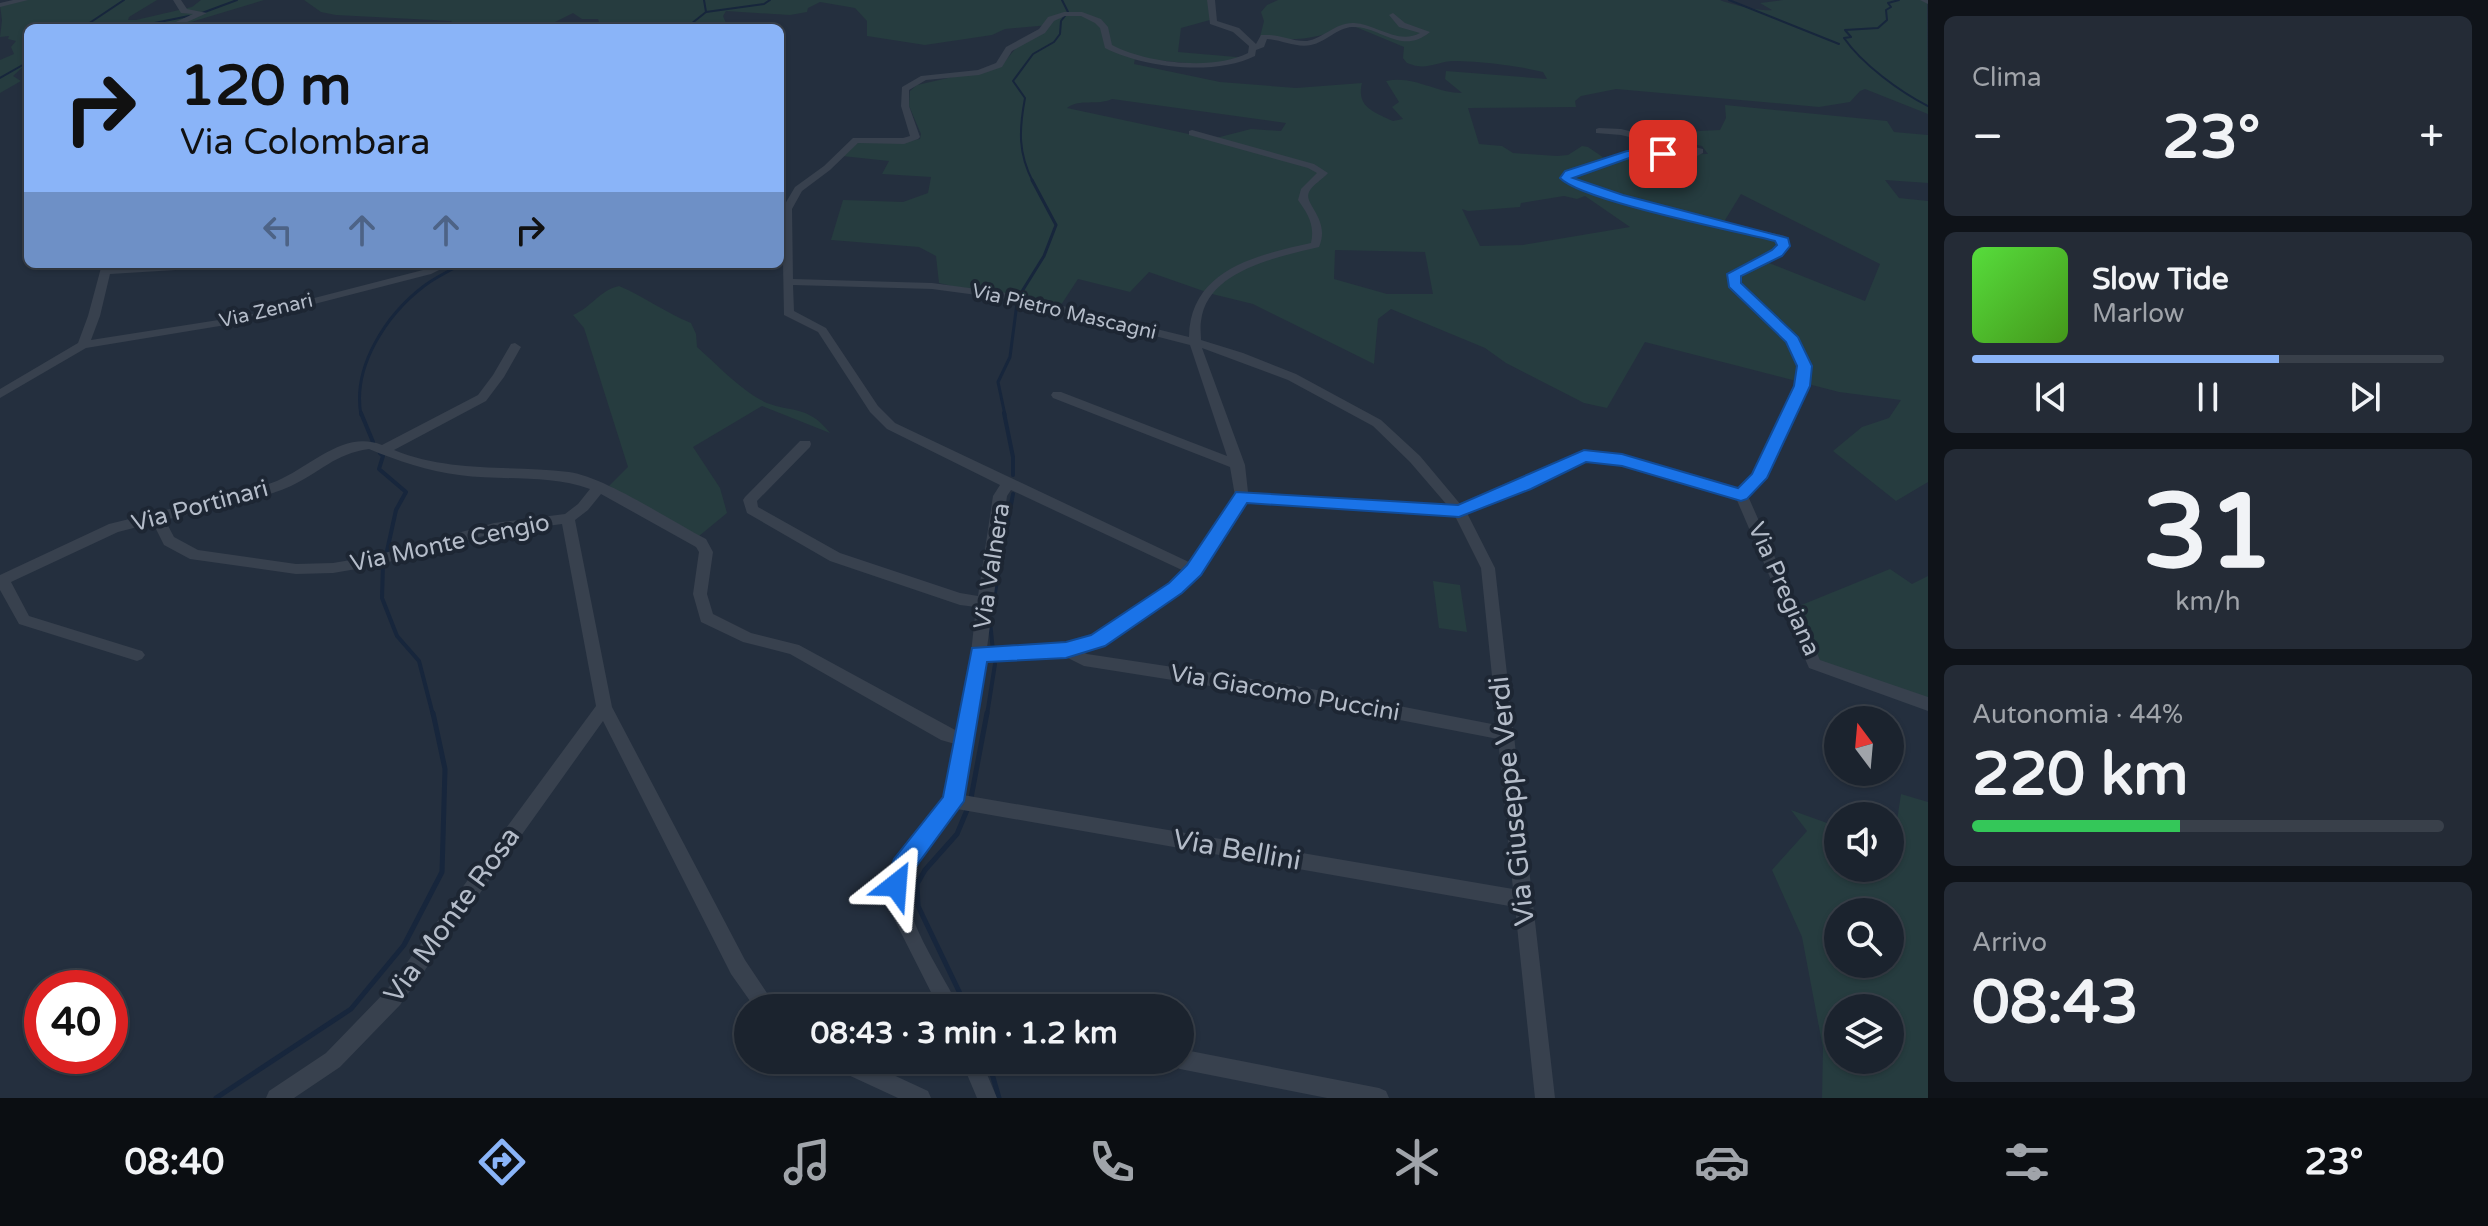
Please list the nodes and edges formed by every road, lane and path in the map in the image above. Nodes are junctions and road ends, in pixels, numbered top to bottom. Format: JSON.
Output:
{"nodes":[{"id":1,"x":24,"y":0,"type":"edge"},
{"id":2,"x":177,"y":0,"type":"edge"},
{"id":3,"x":1211,"y":0,"type":"edge"},
{"id":4,"x":0,"y":5,"type":"edge"},
{"id":5,"x":1393,"y":15,"type":"dead end"},
{"id":6,"x":177,"y":24,"type":"edge"},
{"id":7,"x":1253,"y":49,"type":"junction"},
{"id":8,"x":1599,"y":131,"type":"dead end"},
{"id":9,"x":1192,"y":133,"type":"dead end"},
{"id":10,"x":784,"y":208,"type":"edge"},
{"id":11,"x":784,"y":224,"type":"edge"},
{"id":12,"x":107,"y":268,"type":"edge"},
{"id":13,"x":436,"y":268,"type":"edge"},
{"id":14,"x":788,"y":282,"type":"junction"},
{"id":15,"x":1195,"y":343,"type":"junction"},
{"id":16,"x":83,"y":345,"type":"junction"},
{"id":17,"x":515,"y":347,"type":"dead end"},
{"id":18,"x":0,"y":394,"type":"edge"},
{"id":19,"x":1057,"y":395,"type":"dead end"},
{"id":20,"x":805,"y":444,"type":"dead end"},
{"id":21,"x":385,"y":449,"type":"junction"},
{"id":22,"x":1238,"y":465,"type":"junction"},
{"id":23,"x":1008,"y":483,"type":"junction"},
{"id":24,"x":599,"y":487,"type":"junction"},
{"id":25,"x":1741,"y":495,"type":"junction"},
{"id":26,"x":1242,"y":496,"type":"junction"},
{"id":27,"x":1459,"y":511,"type":"junction"},
{"id":28,"x":157,"y":518,"type":"junction"},
{"id":29,"x":568,"y":518,"type":"junction"},
{"id":30,"x":1194,"y":570,"type":"junction"},
{"id":31,"x":1,"y":581,"type":"edge"},
{"id":32,"x":984,"y":602,"type":"junction"},
{"id":33,"x":1066,"y":650,"type":"junction"},
{"id":34,"x":979,"y":653,"type":"junction"},
{"id":35,"x":137,"y":655,"type":"dead end"},
{"id":36,"x":1928,"y":704,"type":"edge"},
{"id":37,"x":604,"y":707,"type":"junction"},
{"id":38,"x":1506,"y":734,"type":"junction"},
{"id":39,"x":965,"y":740,"type":"junction"},
{"id":40,"x":953,"y":801,"type":"junction"},
{"id":41,"x":1522,"y":899,"type":"junction"},
{"id":42,"x":757,"y":994,"type":"edge"},
{"id":43,"x":942,"y":994,"type":"edge"},
{"id":44,"x":1194,"y":1062,"type":"edge"},
{"id":45,"x":869,"y":1074,"type":"edge"},
{"id":46,"x":977,"y":1074,"type":"edge"},
{"id":47,"x":276,"y":1098,"type":"edge"},
{"id":48,"x":921,"y":1098,"type":"edge"},
{"id":49,"x":987,"y":1098,"type":"edge"},
{"id":50,"x":1379,"y":1098,"type":"edge"},
{"id":51,"x":1545,"y":1098,"type":"edge"}],
"edges":[{"from":1,"to":4,"type":"street"},
{"from":2,"to":6,"type":"street"},
{"from":3,"to":7,"type":"street"},
{"from":5,"to":7,"type":"street"},
{"from":7,"to":10,"type":"street"},
{"from":8,"to":25,"type":"street","name":"Via Pregiana"},
{"from":9,"to":15,"type":"street"},
{"from":11,"to":14,"type":"street","name":"Via Valnera"},
{"from":12,"to":16,"type":"street"},
{"from":13,"to":16,"type":"street","name":"Via Zenari"},
{"from":14,"to":15,"type":"street","name":"Via Pietro Mascagni"},
{"from":14,"to":23,"type":"street","name":"Via Valnera"},
{"from":15,"to":22,"type":"street"},
{"from":15,"to":27,"type":"street","name":"Via Pietro Mascagni"},
{"from":16,"to":18,"type":"street"},
{"from":17,"to":21,"type":"street"},
{"from":19,"to":22,"type":"street"},
{"from":20,"to":32,"type":"street"},
{"from":21,"to":24,"type":"street","name":"Via Portinari"},
{"from":21,"to":28,"type":"street","name":"Via Portinari"},
{"from":22,"to":26,"type":"street"},
{"from":23,"to":30,"type":"street"},
{"from":23,"to":32,"type":"street","name":"Via Valnera"},
{"from":24,"to":29,"type":"street"},
{"from":24,"to":39,"type":"street","name":"Via Portinari"},
{"from":25,"to":27,"type":"street","name":"Via Pregiana"},
{"from":25,"to":36,"type":"street","name":"Via Pregiana"},
{"from":26,"to":27,"type":"street","name":"Via Pregiana"},
{"from":26,"to":30,"type":"street"},
{"from":27,"to":38,"type":"street","name":"Via Giuseppe Verdi"},
{"from":28,"to":29,"type":"street","name":"Via Monte Cengio"},
{"from":28,"to":31,"type":"street","name":"Via Portinari"},
{"from":29,"to":37,"type":"street","name":"Via Monte Cengio"},
{"from":30,"to":33,"type":"street"},
{"from":31,"to":35,"type":"street"},
{"from":32,"to":34,"type":"street","name":"Via Valnera"},
{"from":33,"to":34,"type":"street"},
{"from":33,"to":38,"type":"street","name":"Via Giacomo Puccini"},
{"from":34,"to":39,"type":"street","name":"Via Valnera"},
{"from":37,"to":42,"type":"street","name":"Via Monte Cengio"},
{"from":37,"to":47,"type":"street","name":"Via Monte Rosa"},
{"from":38,"to":41,"type":"street","name":"Via Giuseppe Verdi"},
{"from":39,"to":40,"type":"street","name":"Via Valnera"},
{"from":40,"to":41,"type":"street","name":"Via Bellini"},
{"from":40,"to":43,"type":"street","name":"Via Valnera"},
{"from":41,"to":51,"type":"street","name":"Via Giuseppe Verdi"},
{"from":44,"to":50,"type":"street"},
{"from":45,"to":48,"type":"street"},
{"from":46,"to":49,"type":"street"}]}
